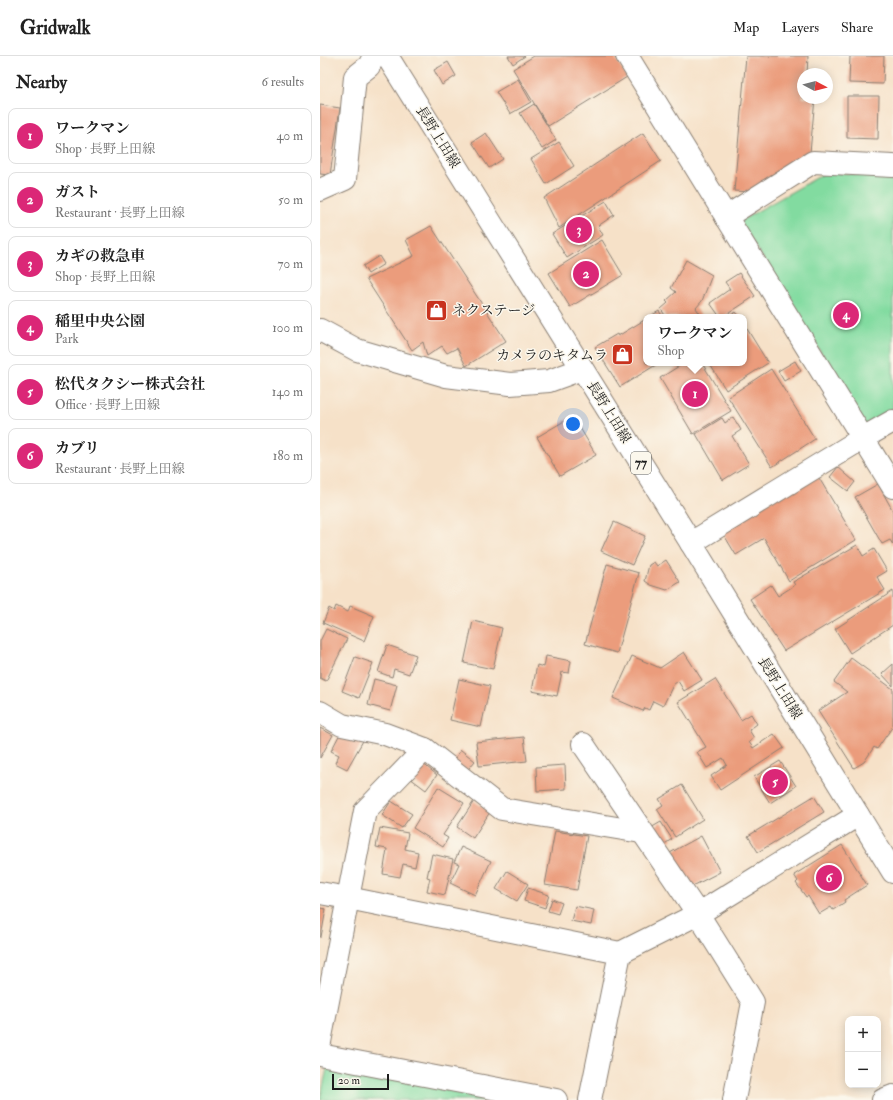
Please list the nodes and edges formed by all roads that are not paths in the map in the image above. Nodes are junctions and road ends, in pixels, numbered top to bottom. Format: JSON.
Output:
{"nodes":[{"id":1,"x":374,"y":56,"type":"edge"},
{"id":2,"x":387,"y":56,"type":"edge"},
{"id":3,"x":627,"y":56,"type":"edge"},
{"id":4,"x":893,"y":166,"type":"edge"},
{"id":5,"x":320,"y":190,"type":"edge"},
{"id":6,"x":726,"y":217,"type":"junction"},
{"id":7,"x":320,"y":330,"type":"edge"},
{"id":8,"x":582,"y":369,"type":"junction"},
{"id":9,"x":893,"y":422,"type":"edge"},
{"id":10,"x":862,"y":438,"type":"junction"},
{"id":11,"x":893,"y":487,"type":"edge"},
{"id":12,"x":691,"y":543,"type":"junction"},
{"id":13,"x":320,"y":712,"type":"edge"},
{"id":14,"x":583,"y":744,"type":"dead end"},
{"id":15,"x":425,"y":749,"type":"junction"},
{"id":16,"x":858,"y":815,"type":"junction"},
{"id":17,"x":641,"y":832,"type":"junction"},
{"id":18,"x":893,"y":872,"type":"edge"},
{"id":19,"x":320,"y":893,"type":"edge"},
{"id":20,"x":348,"y":898,"type":"junction"},
{"id":21,"x":698,"y":914,"type":"junction"},
{"id":22,"x":620,"y":953,"type":"junction"},
{"id":23,"x":320,"y":1042,"type":"edge"},
{"id":24,"x":320,"y":1055,"type":"edge"},
{"id":25,"x":893,"y":1096,"type":"edge"},
{"id":26,"x":556,"y":1100,"type":"edge"},
{"id":27,"x":590,"y":1100,"type":"edge"},
{"id":28,"x":734,"y":1100,"type":"edge"},
{"id":29,"x":883,"y":1100,"type":"edge"}],
"edges":[{"from":1,"to":5,"type":"street"},
{"from":2,"to":8,"type":"street","name":"長野上田線","number":"77"},
{"from":3,"to":6,"type":"street"},
{"from":4,"to":6,"type":"street"},
{"from":6,"to":10,"type":"street"},
{"from":7,"to":8,"type":"street"},
{"from":8,"to":12,"type":"street","name":"長野上田線","number":"77"},
{"from":9,"to":10,"type":"street"},
{"from":10,"to":11,"type":"street"},
{"from":10,"to":12,"type":"street"},
{"from":12,"to":16,"type":"street","name":"長野上田線","number":"77"},
{"from":13,"to":15,"type":"street"},
{"from":14,"to":17,"type":"street"},
{"from":15,"to":17,"type":"street"},
{"from":15,"to":20,"type":"street"},
{"from":16,"to":18,"type":"street","name":"長野上田線","number":"77"},
{"from":16,"to":21,"type":"street"},
{"from":17,"to":21,"type":"street"},
{"from":19,"to":20,"type":"street"},
{"from":20,"to":22,"type":"street"},
{"from":20,"to":23,"type":"street"},
{"from":21,"to":22,"type":"street"},
{"from":21,"to":28,"type":"street"},
{"from":22,"to":27,"type":"street"},
{"from":24,"to":26,"type":"street"},
{"from":25,"to":29,"type":"street"}]}
